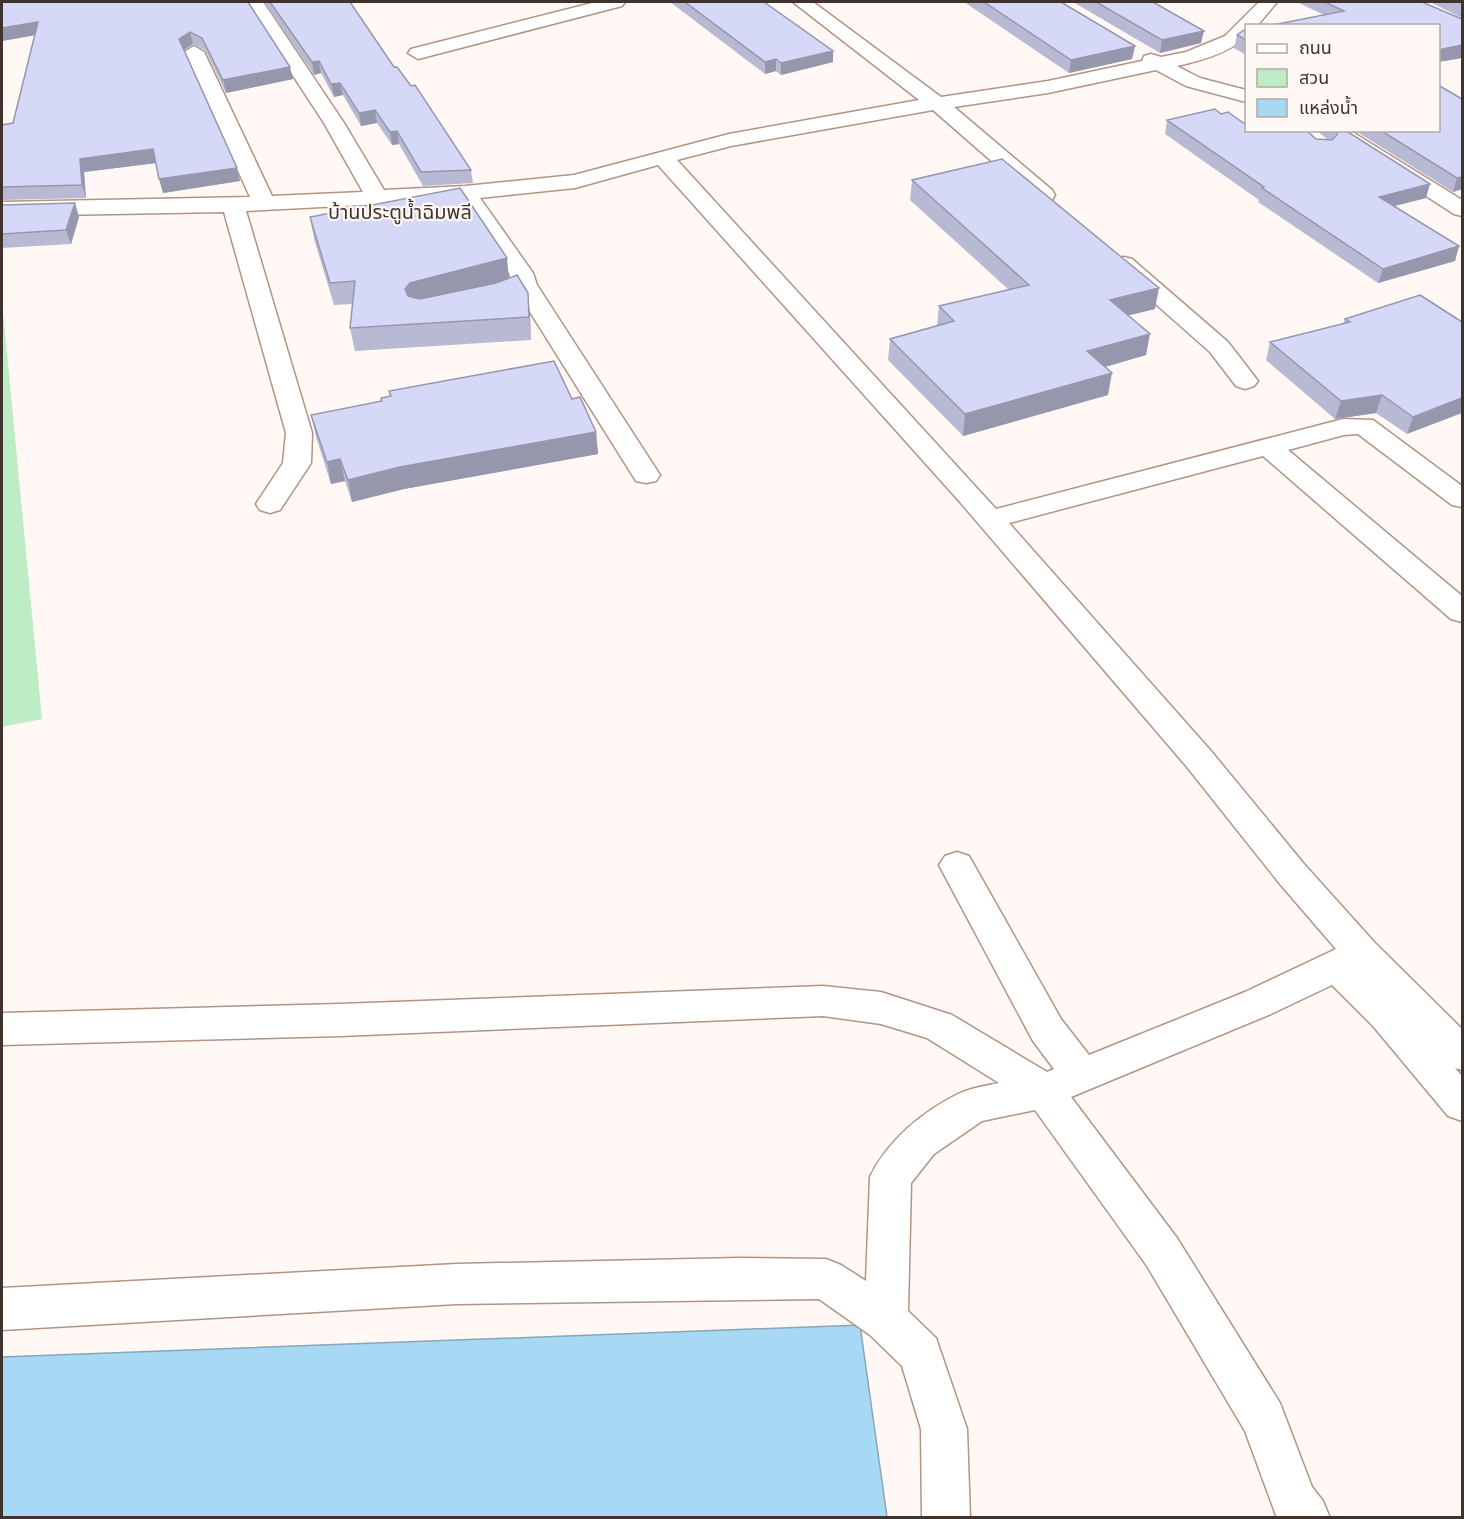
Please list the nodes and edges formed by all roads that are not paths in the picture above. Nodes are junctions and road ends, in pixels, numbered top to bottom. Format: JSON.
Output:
{"nodes":[{"id":1,"x":254,"y":2,"type":"edge"},
{"id":2,"x":616,"y":2,"type":"edge"},
{"id":3,"x":802,"y":2,"type":"edge"},
{"id":4,"x":1268,"y":2,"type":"edge"},
{"id":5,"x":1249,"y":24,"type":"edge"},
{"id":6,"x":1245,"y":28,"type":"edge"},
{"id":7,"x":194,"y":52,"type":"edge"},
{"id":8,"x":1137,"y":52,"type":"dead end"},
{"id":9,"x":418,"y":54,"type":"dead end"},
{"id":10,"x":1157,"y":64,"type":"junction"},
{"id":11,"x":1245,"y":96,"type":"edge"},
{"id":12,"x":938,"y":104,"type":"junction"},
{"id":13,"x":1337,"y":132,"type":"edge"},
{"id":14,"x":661,"y":156,"type":"junction"},
{"id":15,"x":465,"y":193,"type":"junction"},
{"id":16,"x":377,"y":197,"type":"junction"},
{"id":17,"x":264,"y":203,"type":"junction"},
{"id":18,"x":233,"y":205,"type":"junction"},
{"id":19,"x":1460,"y":205,"type":"edge"},
{"id":20,"x":2,"y":208,"type":"edge"},
{"id":21,"x":1061,"y":210,"type":"edge"},
{"id":22,"x":1106,"y":249,"type":"edge"},
{"id":23,"x":525,"y":285,"type":"junction"},
{"id":24,"x":481,"y":300,"type":"edge"},
{"id":25,"x":1245,"y":381,"type":"dead end"},
{"id":26,"x":1268,"y":447,"type":"junction"},
{"id":27,"x":646,"y":475,"type":"dead end"},
{"id":28,"x":1462,"y":499,"type":"edge"},
{"id":29,"x":270,"y":504,"type":"dead end"},
{"id":30,"x":990,"y":519,"type":"junction"},
{"id":31,"x":1462,"y":612,"type":"edge"},
{"id":32,"x":957,"y":865,"type":"dead end"},
{"id":33,"x":1350,"y":960,"type":"junction"},
{"id":34,"x":2,"y":1029,"type":"edge"},
{"id":35,"x":1462,"y":1054,"type":"edge"},
{"id":36,"x":1081,"y":1075,"type":"junction"},
{"id":37,"x":1044,"y":1091,"type":"junction"},
{"id":38,"x":1462,"y":1104,"type":"edge"},
{"id":39,"x":2,"y":1309,"type":"edge"},
{"id":40,"x":886,"y":1320,"type":"junction"},
{"id":41,"x":946,"y":1518,"type":"edge"},
{"id":42,"x":1306,"y":1518,"type":"edge"}],
"edges":[{"from":1,"to":16,"type":"street"},
{"from":2,"to":9,"type":"street"},
{"from":3,"to":12,"type":"street"},
{"from":4,"to":5,"type":"street"},
{"from":6,"to":10,"type":"street"},
{"from":7,"to":17,"type":"street"},
{"from":8,"to":10,"type":"street"},
{"from":10,"to":11,"type":"street"},
{"from":10,"to":12,"type":"street"},
{"from":12,"to":14,"type":"street"},
{"from":12,"to":21,"type":"street"},
{"from":13,"to":19,"type":"street"},
{"from":14,"to":15,"type":"street"},
{"from":14,"to":30,"type":"street"},
{"from":15,"to":16,"type":"street"},
{"from":15,"to":23,"type":"street"},
{"from":16,"to":17,"type":"street"},
{"from":17,"to":18,"type":"street"},
{"from":18,"to":20,"type":"street"},
{"from":18,"to":29,"type":"street"},
{"from":22,"to":25,"type":"street"},
{"from":23,"to":24,"type":"street"},
{"from":23,"to":27,"type":"street"},
{"from":26,"to":28,"type":"street"},
{"from":26,"to":30,"type":"street"},
{"from":26,"to":31,"type":"street"},
{"from":30,"to":33,"type":"street"},
{"from":32,"to":36,"type":"street"},
{"from":33,"to":35,"type":"street"},
{"from":33,"to":36,"type":"street"},
{"from":33,"to":38,"type":"street"},
{"from":34,"to":37,"type":"street"},
{"from":36,"to":37,"type":"street"},
{"from":37,"to":40,"type":"street"},
{"from":37,"to":42,"type":"street"},
{"from":39,"to":40,"type":"street"},
{"from":40,"to":41,"type":"street"}]}
